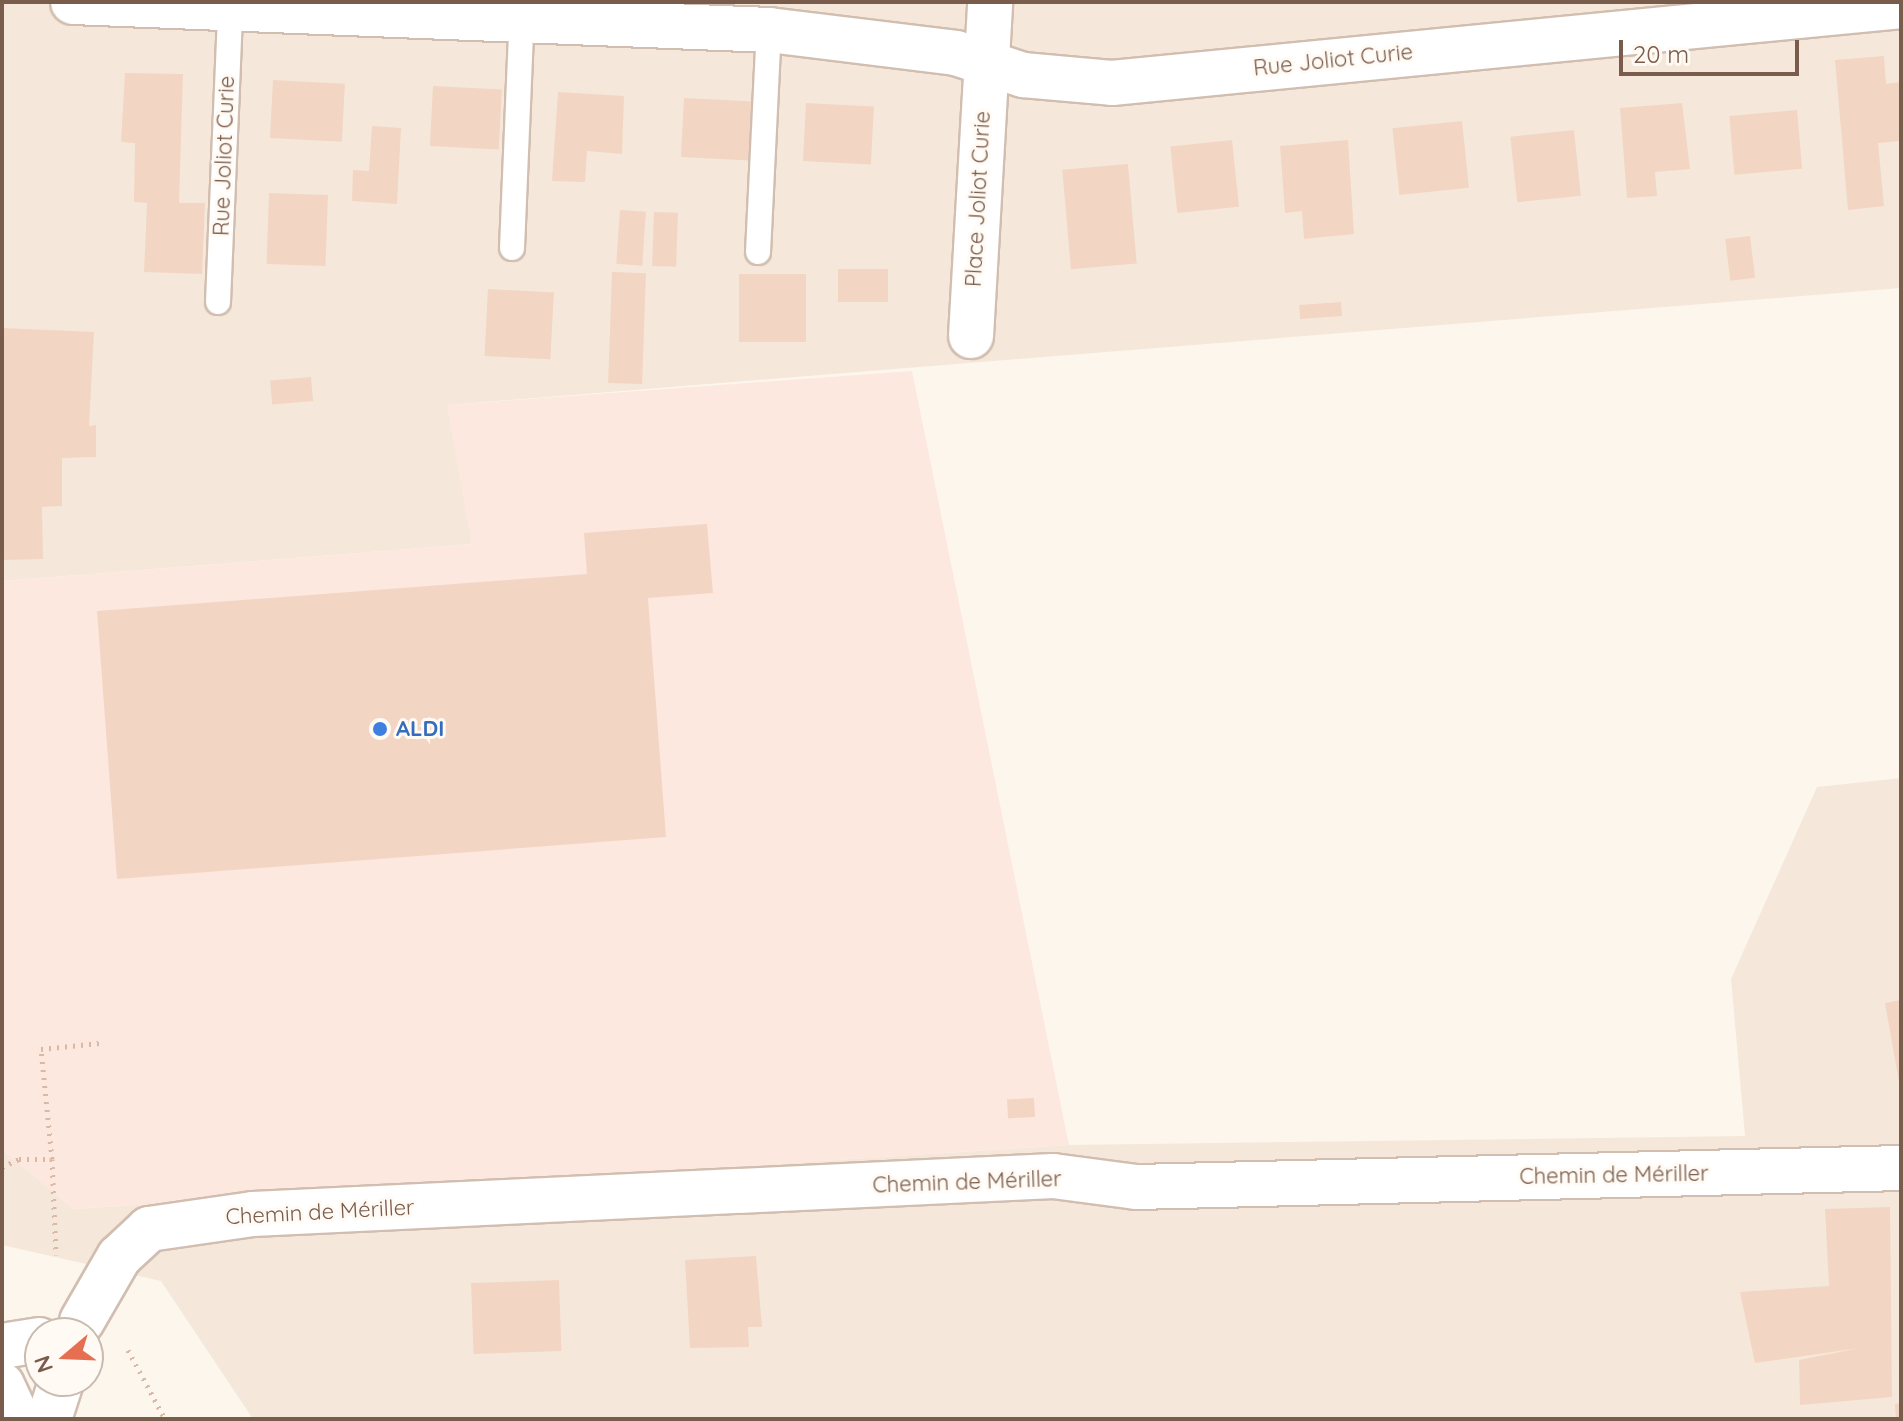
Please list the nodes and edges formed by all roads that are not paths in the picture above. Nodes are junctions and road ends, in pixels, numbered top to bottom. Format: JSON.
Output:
{"nodes":[{"id":1,"x":73,"y":2,"type":"edge"},
{"id":2,"x":990,"y":2,"type":"edge"},
{"id":3,"x":1901,"y":6,"type":"edge"},
{"id":4,"x":221,"y":8,"type":"edge"},
{"id":5,"x":522,"y":10,"type":"edge"},
{"id":6,"x":1636,"y":15,"type":"edge"},
{"id":7,"x":769,"y":30,"type":"junction"},
{"id":8,"x":984,"y":62,"type":"junction"},
{"id":9,"x":512,"y":248,"type":"dead end"},
{"id":10,"x":758,"y":252,"type":"dead end"},
{"id":11,"x":218,"y":302,"type":"dead end"},
{"id":12,"x":971,"y":336,"type":"dead end"},
{"id":13,"x":1901,"y":1168,"type":"edge"},
{"id":14,"x":80,"y":1317,"type":"edge"},
{"id":15,"x":24,"y":1343,"type":"edge"},
{"id":16,"x":2,"y":1346,"type":"edge"},
{"id":17,"x":2,"y":1385,"type":"edge"},
{"id":18,"x":56,"y":1397,"type":"edge"},
{"id":19,"x":18,"y":1419,"type":"edge"},
{"id":20,"x":49,"y":1419,"type":"edge"}],
"edges":[{"from":1,"to":4,"type":"street","name":"Rue Joliot Curie"},
{"from":2,"to":8,"type":"street","name":"Place Joliot Curie"},
{"from":3,"to":6,"type":"street","name":"Rue Joliot Curie"},
{"from":4,"to":5,"type":"street","name":"Rue Joliot Curie"},
{"from":4,"to":11,"type":"lane","name":"Rue Joliot Curie"},
{"from":5,"to":7,"type":"street","name":"Rue Joliot Curie"},
{"from":5,"to":9,"type":"lane"},
{"from":6,"to":8,"type":"street","name":"Rue Joliot Curie"},
{"from":7,"to":8,"type":"street","name":"Rue Joliot Curie"},
{"from":7,"to":10,"type":"lane"},
{"from":8,"to":12,"type":"street","name":"Place Joliot Curie"},
{"from":13,"to":14,"type":"street","name":"Chemin de Mériller"},
{"from":15,"to":16,"type":"street"},
{"from":17,"to":19,"type":"street"},
{"from":18,"to":20,"type":"street"}]}
